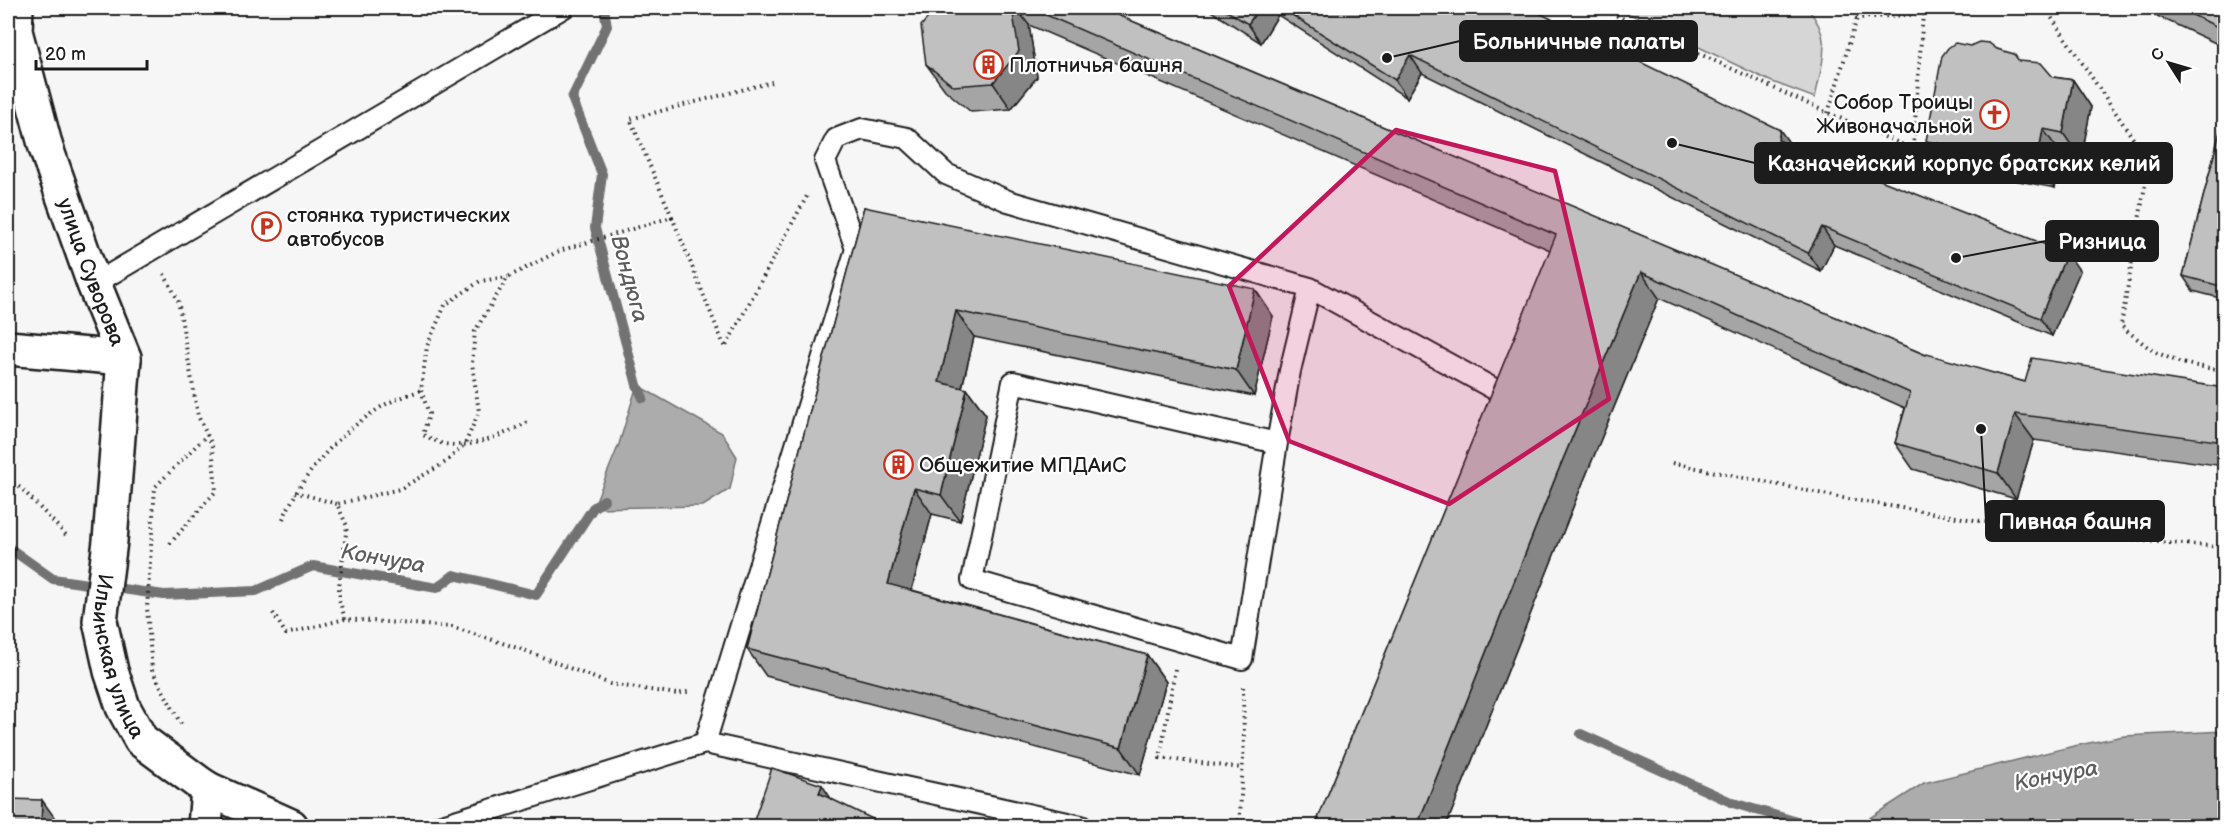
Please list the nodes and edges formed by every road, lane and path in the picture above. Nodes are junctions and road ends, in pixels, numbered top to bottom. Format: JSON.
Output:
{"nodes":[{"id":1,"x":16,"y":8,"type":"edge"},
{"id":2,"x":563,"y":8,"type":"edge"},
{"id":3,"x":1600,"y":8,"type":"edge"},
{"id":4,"x":1848,"y":8,"type":"edge"},
{"id":5,"x":1960,"y":8,"type":"edge"},
{"id":6,"x":2045,"y":8,"type":"edge"},
{"id":7,"x":1923,"y":14,"type":"junction"},
{"id":8,"x":1857,"y":18,"type":"junction"},
{"id":9,"x":772,"y":82,"type":"dead end"},
{"id":10,"x":1828,"y":113,"type":"junction"},
{"id":11,"x":1913,"y":149,"type":"junction"},
{"id":12,"x":1946,"y":155,"type":"edge"},
{"id":13,"x":825,"y":161,"type":"junction"},
{"id":14,"x":672,"y":217,"type":"junction"},
{"id":15,"x":151,"y":250,"type":"junction"},
{"id":16,"x":508,"y":277,"type":"junction"},
{"id":17,"x":94,"y":284,"type":"junction"},
{"id":18,"x":1311,"y":288,"type":"junction"},
{"id":19,"x":8,"y":348,"type":"edge"},
{"id":20,"x":124,"y":358,"type":"junction"},
{"id":21,"x":2224,"y":370,"type":"edge"},
{"id":22,"x":421,"y":390,"type":"junction"},
{"id":23,"x":1496,"y":390,"type":"edge"},
{"id":24,"x":530,"y":421,"type":"dead end"},
{"id":25,"x":207,"y":435,"type":"junction"},
{"id":26,"x":1277,"y":443,"type":"junction"},
{"id":27,"x":465,"y":444,"type":"junction"},
{"id":28,"x":1672,"y":463,"type":"dead end"},
{"id":29,"x":8,"y":481,"type":"edge"},
{"id":30,"x":295,"y":492,"type":"junction"},
{"id":31,"x":338,"y":504,"type":"junction"},
{"id":32,"x":283,"y":519,"type":"dead end"},
{"id":33,"x":66,"y":535,"type":"dead end"},
{"id":34,"x":110,"y":541,"type":"joint"},
{"id":35,"x":167,"y":547,"type":"dead end"},
{"id":36,"x":2224,"y":547,"type":"edge"},
{"id":37,"x":273,"y":612,"type":"dead end"},
{"id":38,"x":345,"y":619,"type":"junction"},
{"id":39,"x":1180,"y":641,"type":"junction"},
{"id":40,"x":1242,"y":659,"type":"junction"},
{"id":41,"x":722,"y":687,"type":"junction"},
{"id":42,"x":183,"y":728,"type":"dead end"},
{"id":43,"x":705,"y":743,"type":"junction"},
{"id":44,"x":1242,"y":768,"type":"junction"},
{"id":45,"x":208,"y":789,"type":"junction"},
{"id":46,"x":205,"y":826,"type":"edge"},
{"id":47,"x":291,"y":826,"type":"edge"},
{"id":48,"x":439,"y":826,"type":"edge"},
{"id":49,"x":1081,"y":826,"type":"edge"},
{"id":50,"x":1237,"y":826,"type":"edge"}],
"edges":[{"from":1,"to":17,"type":"main road","name":"улица Суворова"},
{"from":2,"to":15,"type":"lane"},
{"from":3,"to":10,"type":"path"},
{"from":4,"to":8,"type":"path"},
{"from":5,"to":7,"type":"path"},
{"from":6,"to":21,"type":"path"},
{"from":7,"to":8,"type":"path"},
{"from":7,"to":11,"type":"path"},
{"from":8,"to":10,"type":"path"},
{"from":9,"to":14,"type":"path"},
{"from":10,"to":11,"type":"path"},
{"from":11,"to":12,"type":"path"},
{"from":13,"to":14,"type":"path"},
{"from":13,"to":18,"type":"lane"},
{"from":13,"to":41,"type":"lane"},
{"from":14,"to":16,"type":"path"},
{"from":15,"to":17,"type":"lane"},
{"from":15,"to":25,"type":"path"},
{"from":16,"to":22,"type":"path"},
{"from":16,"to":27,"type":"path"},
{"from":17,"to":20,"type":"main road","name":"улица Суворова"},
{"from":18,"to":23,"type":"lane"},
{"from":18,"to":26,"type":"lane"},
{"from":19,"to":20,"type":"main road"},
{"from":20,"to":34,"type":"main road","name":"улица Суворова"},
{"from":22,"to":27,"type":"path"},
{"from":22,"to":30,"type":"path"},
{"from":24,"to":27,"type":"path"},
{"from":25,"to":35,"type":"path"},
{"from":25,"to":42,"type":"path"},
{"from":26,"to":39,"type":"lane"},
{"from":26,"to":40,"type":"lane"},
{"from":27,"to":31,"type":"path"},
{"from":28,"to":36,"type":"path"},
{"from":29,"to":33,"type":"path"},
{"from":30,"to":31,"type":"path"},
{"from":30,"to":32,"type":"path"},
{"from":31,"to":38,"type":"path"},
{"from":34,"to":45,"type":"main road","name":"Ильинская улица"},
{"from":37,"to":38,"type":"path"},
{"from":38,"to":41,"type":"path"},
{"from":39,"to":40,"type":"lane"},
{"from":39,"to":44,"type":"path"},
{"from":40,"to":44,"type":"path"},
{"from":41,"to":43,"type":"lane"},
{"from":43,"to":48,"type":"lane"},
{"from":43,"to":49,"type":"lane"},
{"from":44,"to":50,"type":"path"},
{"from":45,"to":46,"type":"main road"},
{"from":45,"to":47,"type":"main road","name":"Ильинская улица"}]}
